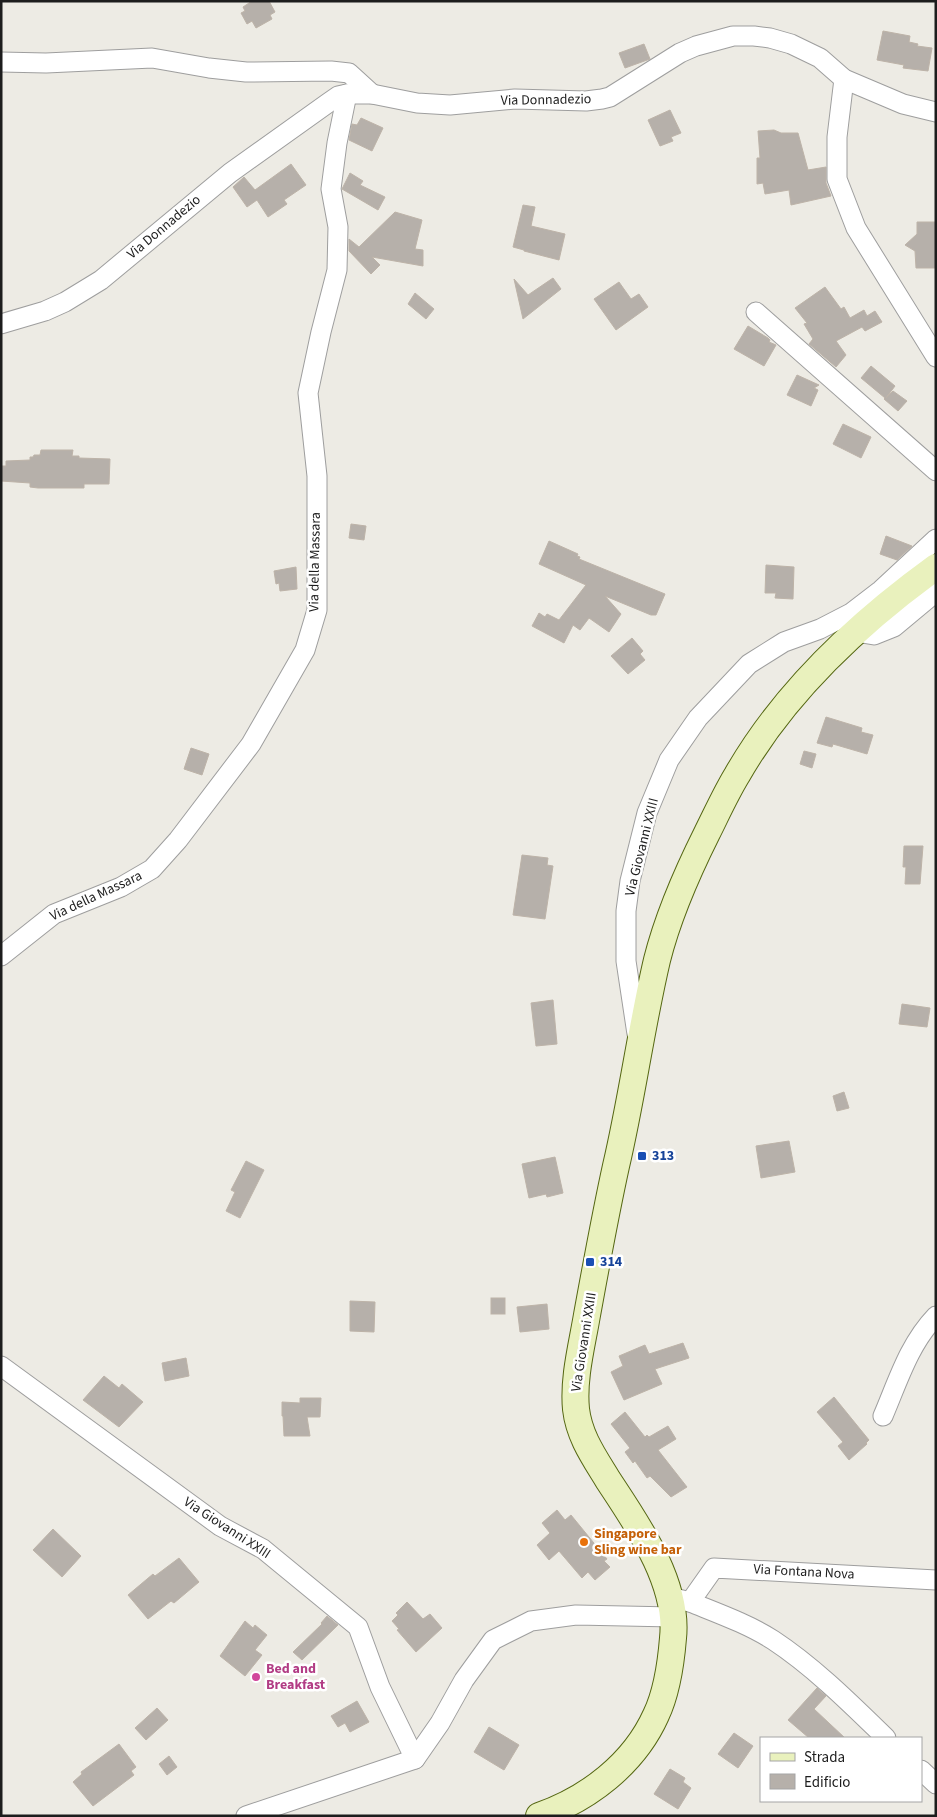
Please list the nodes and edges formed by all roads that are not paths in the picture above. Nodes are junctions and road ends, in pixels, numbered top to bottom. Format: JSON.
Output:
{"nodes":[{"id":1,"x":1,"y":62,"type":"edge"},
{"id":2,"x":844,"y":79,"type":"junction"},
{"id":3,"x":347,"y":94,"type":"junction"},
{"id":4,"x":372,"y":94,"type":"junction"},
{"id":5,"x":936,"y":112,"type":"edge"},
{"id":6,"x":756,"y":312,"type":"dead end"},
{"id":7,"x":1,"y":324,"type":"edge"},
{"id":8,"x":936,"y":357,"type":"edge"},
{"id":9,"x":936,"y":470,"type":"edge"},
{"id":10,"x":936,"y":539,"type":"edge"},
{"id":11,"x":936,"y":567,"type":"edge"},
{"id":12,"x":936,"y":592,"type":"edge"},
{"id":13,"x":856,"y":632,"type":"junction"},
{"id":14,"x":1,"y":956,"type":"edge"},
{"id":15,"x":639,"y":1047,"type":"junction"},
{"id":16,"x":936,"y":1316,"type":"edge"},
{"id":17,"x":1,"y":1366,"type":"edge"},
{"id":18,"x":883,"y":1416,"type":"dead end"},
{"id":19,"x":936,"y":1580,"type":"edge"},
{"id":20,"x":677,"y":1605,"type":"junction"},
{"id":21,"x":885,"y":1737,"type":"edge"},
{"id":22,"x":415,"y":1759,"type":"junction"},
{"id":23,"x":922,"y":1771,"type":"edge"},
{"id":24,"x":936,"y":1784,"type":"edge"},
{"id":25,"x":246,"y":1816,"type":"edge"},
{"id":26,"x":539,"y":1816,"type":"edge"}],
"edges":[{"from":1,"to":4,"type":"street"},
{"from":2,"to":4,"type":"street","name":"Via Donnadezio"},
{"from":2,"to":5,"type":"street","name":"Via Donnadezio"},
{"from":2,"to":8,"type":"street"},
{"from":3,"to":4,"type":"street","name":"Via Donnadezio"},
{"from":3,"to":7,"type":"street","name":"Via Donnadezio"},
{"from":3,"to":14,"type":"street","name":"Via della Massara"},
{"from":6,"to":9,"type":"street"},
{"from":10,"to":15,"type":"street","name":"Via Giovanni XXIII"},
{"from":11,"to":13,"type":"main road","name":"Via Giovanni XXIII"},
{"from":12,"to":13,"type":"street"},
{"from":13,"to":15,"type":"main road","name":"Via Giovanni XXIII"},
{"from":15,"to":20,"type":"main road","name":"Via Giovanni XXIII"},
{"from":16,"to":18,"type":"street"},
{"from":17,"to":22,"type":"street","name":"Via Giovanni XXIII"},
{"from":19,"to":20,"type":"street","name":"Via Fontana Nova"},
{"from":20,"to":21,"type":"street"},
{"from":20,"to":22,"type":"street"},
{"from":20,"to":26,"type":"main road","name":"Via Giovanni XXIII"},
{"from":22,"to":25,"type":"street"},
{"from":23,"to":24,"type":"street"}]}
